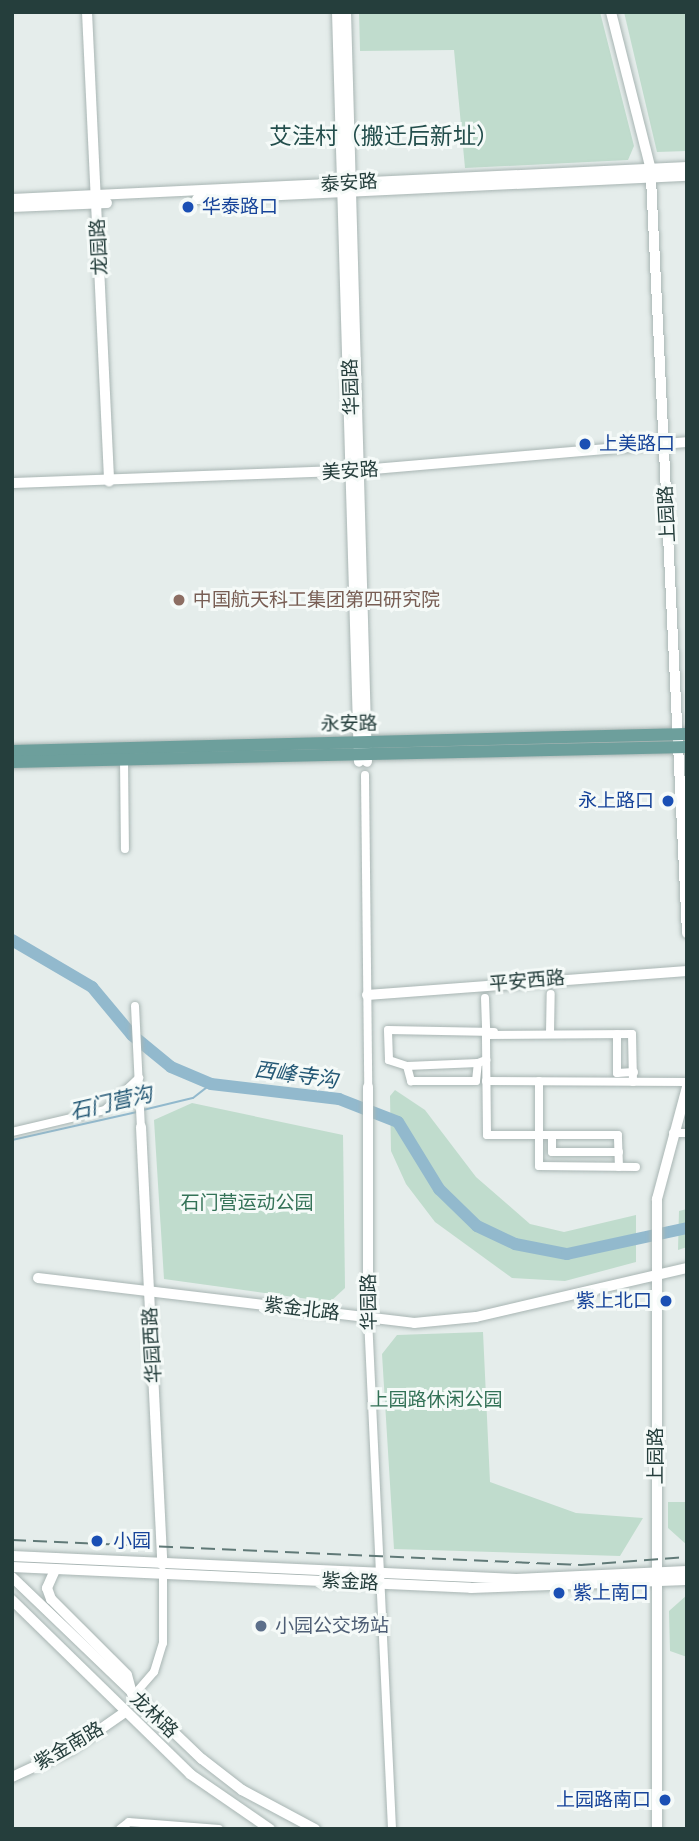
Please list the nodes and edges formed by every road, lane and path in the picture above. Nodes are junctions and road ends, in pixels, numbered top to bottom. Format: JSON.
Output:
{"nodes":[{"id":1,"x":87,"y":12,"type":"edge"},
{"id":2,"x":337,"y":12,"type":"edge"},
{"id":3,"x":346,"y":12,"type":"edge"},
{"id":4,"x":611,"y":12,"type":"edge"},
{"id":5,"x":687,"y":167,"type":"edge"},
{"id":6,"x":651,"y":174,"type":"junction"},
{"id":7,"x":687,"y":176,"type":"edge"},
{"id":8,"x":349,"y":188,"type":"junction"},
{"id":9,"x":12,"y":199,"type":"edge"},
{"id":10,"x":97,"y":200,"type":"junction"},
{"id":11,"x":12,"y":207,"type":"edge"},
{"id":12,"x":687,"y":442,"type":"edge"},
{"id":13,"x":664,"y":444,"type":"junction"},
{"id":14,"x":357,"y":471,"type":"junction"},
{"id":15,"x":109,"y":481,"type":"junction"},
{"id":16,"x":12,"y":483,"type":"edge"},
{"id":17,"x":682,"y":741,"type":"edge"},
{"id":18,"x":12,"y":751,"type":"edge"},
{"id":19,"x":363,"y":753,"type":"junction"},
{"id":20,"x":124,"y":759,"type":"junction"},
{"id":21,"x":12,"y":762,"type":"edge"},
{"id":22,"x":365,"y":775,"type":"dead end"},
{"id":23,"x":125,"y":849,"type":"dead end"},
{"id":24,"x":687,"y":933,"type":"edge"},
{"id":25,"x":687,"y":971,"type":"edge"},
{"id":26,"x":551,"y":994,"type":"dead end"},
{"id":27,"x":367,"y":995,"type":"junction"},
{"id":28,"x":485,"y":998,"type":"dead end"},
{"id":29,"x":135,"y":1006,"type":"dead end"},
{"id":30,"x":490,"y":1030,"type":"junction"},
{"id":31,"x":550,"y":1033,"type":"junction"},
{"id":32,"x":617,"y":1034,"type":"junction"},
{"id":33,"x":482,"y":1062,"type":"junction"},
{"id":34,"x":407,"y":1066,"type":"junction"},
{"id":35,"x":633,"y":1077,"type":"junction"},
{"id":36,"x":139,"y":1078,"type":"junction"},
{"id":37,"x":486,"y":1081,"type":"junction"},
{"id":38,"x":539,"y":1081,"type":"junction"},
{"id":39,"x":687,"y":1085,"type":"edge"},
{"id":40,"x":368,"y":1087,"type":"joint"},
{"id":41,"x":141,"y":1127,"type":"joint"},
{"id":42,"x":12,"y":1132,"type":"edge"},
{"id":43,"x":673,"y":1133,"type":"junction"},
{"id":44,"x":687,"y":1133,"type":"edge"},
{"id":45,"x":538,"y":1135,"type":"junction"},
{"id":46,"x":552,"y":1135,"type":"junction"},
{"id":47,"x":619,"y":1153,"type":"junction"},
{"id":48,"x":619,"y":1167,"type":"junction"},
{"id":49,"x":636,"y":1167,"type":"dead end"},
{"id":50,"x":687,"y":1268,"type":"edge"},
{"id":51,"x":38,"y":1279,"type":"dead end"},
{"id":52,"x":655,"y":1279,"type":"junction"},
{"id":53,"x":150,"y":1289,"type":"junction"},
{"id":54,"x":368,"y":1318,"type":"junction"},
{"id":55,"x":12,"y":1556,"type":"edge"},
{"id":56,"x":12,"y":1567,"type":"edge"},
{"id":57,"x":162,"y":1569,"type":"junction"},
{"id":58,"x":55,"y":1570,"type":"junction"},
{"id":59,"x":687,"y":1571,"type":"edge"},
{"id":60,"x":12,"y":1577,"type":"edge"},
{"id":61,"x":657,"y":1578,"type":"junction"},
{"id":62,"x":381,"y":1579,"type":"junction"},
{"id":63,"x":687,"y":1580,"type":"edge"},
{"id":64,"x":12,"y":1600,"type":"edge"},
{"id":65,"x":133,"y":1696,"type":"junction"},
{"id":66,"x":125,"y":1712,"type":"junction"},
{"id":67,"x":12,"y":1777,"type":"edge"},
{"id":68,"x":120,"y":1829,"type":"edge"},
{"id":69,"x":219,"y":1829,"type":"edge"},
{"id":70,"x":270,"y":1829,"type":"edge"},
{"id":71,"x":315,"y":1829,"type":"edge"},
{"id":72,"x":392,"y":1829,"type":"edge"},
{"id":73,"x":657,"y":1829,"type":"edge"}],
"edges":[{"from":1,"to":10,"type":"street","name":"龙园路"},
{"from":2,"to":8,"type":"street","name":"华园路"},
{"from":3,"to":8,"type":"street","name":"华园路"},
{"from":4,"to":6,"type":"street","name":"上园路"},
{"from":5,"to":6,"type":"main road","name":"泰安路"},
{"from":6,"to":7,"type":"main road","name":"泰安路"},
{"from":6,"to":8,"type":"main road","name":"泰安路"},
{"from":6,"to":13,"type":"street","name":"上园路"},
{"from":8,"to":10,"type":"main road","name":"泰安路"},
{"from":8,"to":14,"type":"street","name":"华园路"},
{"from":9,"to":10,"type":"main road","name":"泰安路"},
{"from":10,"to":11,"type":"main road","name":"泰安路"},
{"from":10,"to":15,"type":"street","name":"龙园路"},
{"from":12,"to":13,"type":"street","name":"美安路"},
{"from":13,"to":14,"type":"street","name":"美安路"},
{"from":13,"to":17,"type":"street","name":"上园路"},
{"from":14,"to":15,"type":"street","name":"美安路"},
{"from":14,"to":19,"type":"street","name":"华园路"},
{"from":15,"to":16,"type":"street","name":"美安路"},
{"from":17,"to":19,"type":"main road","name":"永安路"},
{"from":17,"to":24,"type":"street","name":"上园路"},
{"from":18,"to":19,"type":"main road","name":"永安路"},
{"from":19,"to":20,"type":"main road","name":"永安路"},
{"from":20,"to":21,"type":"main road","name":"永安路"},
{"from":20,"to":23,"type":"street"},
{"from":22,"to":27,"type":"street","name":"华园路"},
{"from":25,"to":27,"type":"street","name":"平安西路"},
{"from":26,"to":31,"type":"street"},
{"from":27,"to":40,"type":"street","name":"华园路"},
{"from":28,"to":30,"type":"street"},
{"from":29,"to":36,"type":"street"},
{"from":30,"to":31,"type":"street"},
{"from":30,"to":33,"type":"street"},
{"from":30,"to":34,"type":"street"},
{"from":31,"to":32,"type":"street"},
{"from":32,"to":35,"type":"street"},
{"from":32,"to":35,"type":"street"},
{"from":33,"to":34,"type":"street"},
{"from":33,"to":34,"type":"street"},
{"from":33,"to":37,"type":"street"},
{"from":35,"to":38,"type":"street"},
{"from":35,"to":39,"type":"street"},
{"from":36,"to":41,"type":"street"},
{"from":36,"to":42,"type":"street"},
{"from":37,"to":38,"type":"street"},
{"from":37,"to":45,"type":"street"},
{"from":38,"to":45,"type":"street"},
{"from":39,"to":43,"type":"street","name":"上园路"},
{"from":40,"to":54,"type":"street","name":"华园路"},
{"from":41,"to":53,"type":"street","name":"华园西路"},
{"from":43,"to":44,"type":"street"},
{"from":43,"to":52,"type":"street","name":"上园路"},
{"from":45,"to":46,"type":"street"},
{"from":45,"to":48,"type":"street"},
{"from":46,"to":47,"type":"street"},
{"from":46,"to":47,"type":"street"},
{"from":47,"to":48,"type":"street"},
{"from":48,"to":49,"type":"street"},
{"from":50,"to":52,"type":"street","name":"紫金北路"},
{"from":51,"to":53,"type":"street","name":"紫金北路"},
{"from":52,"to":54,"type":"street","name":"紫金北路"},
{"from":52,"to":61,"type":"street","name":"上园路"},
{"from":53,"to":54,"type":"street","name":"紫金北路"},
{"from":53,"to":57,"type":"street","name":"华园西路"},
{"from":54,"to":62,"type":"street","name":"华园路"},
{"from":55,"to":57,"type":"main road","name":"紫金路"},
{"from":56,"to":58,"type":"main road","name":"紫金路"},
{"from":57,"to":58,"type":"main road","name":"紫金路"},
{"from":57,"to":62,"type":"main road","name":"紫金路"},
{"from":57,"to":65,"type":"street","name":"华园西路"},
{"from":58,"to":65,"type":"main road"},
{"from":59,"to":61,"type":"main road","name":"紫金路"},
{"from":60,"to":65,"type":"main road","name":"龙林路"},
{"from":61,"to":62,"type":"main road","name":"紫金路"},
{"from":61,"to":63,"type":"main road","name":"紫金路"},
{"from":61,"to":73,"type":"street","name":"上园路"},
{"from":62,"to":72,"type":"street","name":"华园路"},
{"from":64,"to":66,"type":"main road","name":"龙林路"},
{"from":65,"to":71,"type":"main road","name":"龙林路"},
{"from":66,"to":67,"type":"street","name":"紫金南路"},
{"from":66,"to":70,"type":"main road","name":"龙林路"},
{"from":68,"to":69,"type":"street"}]}
